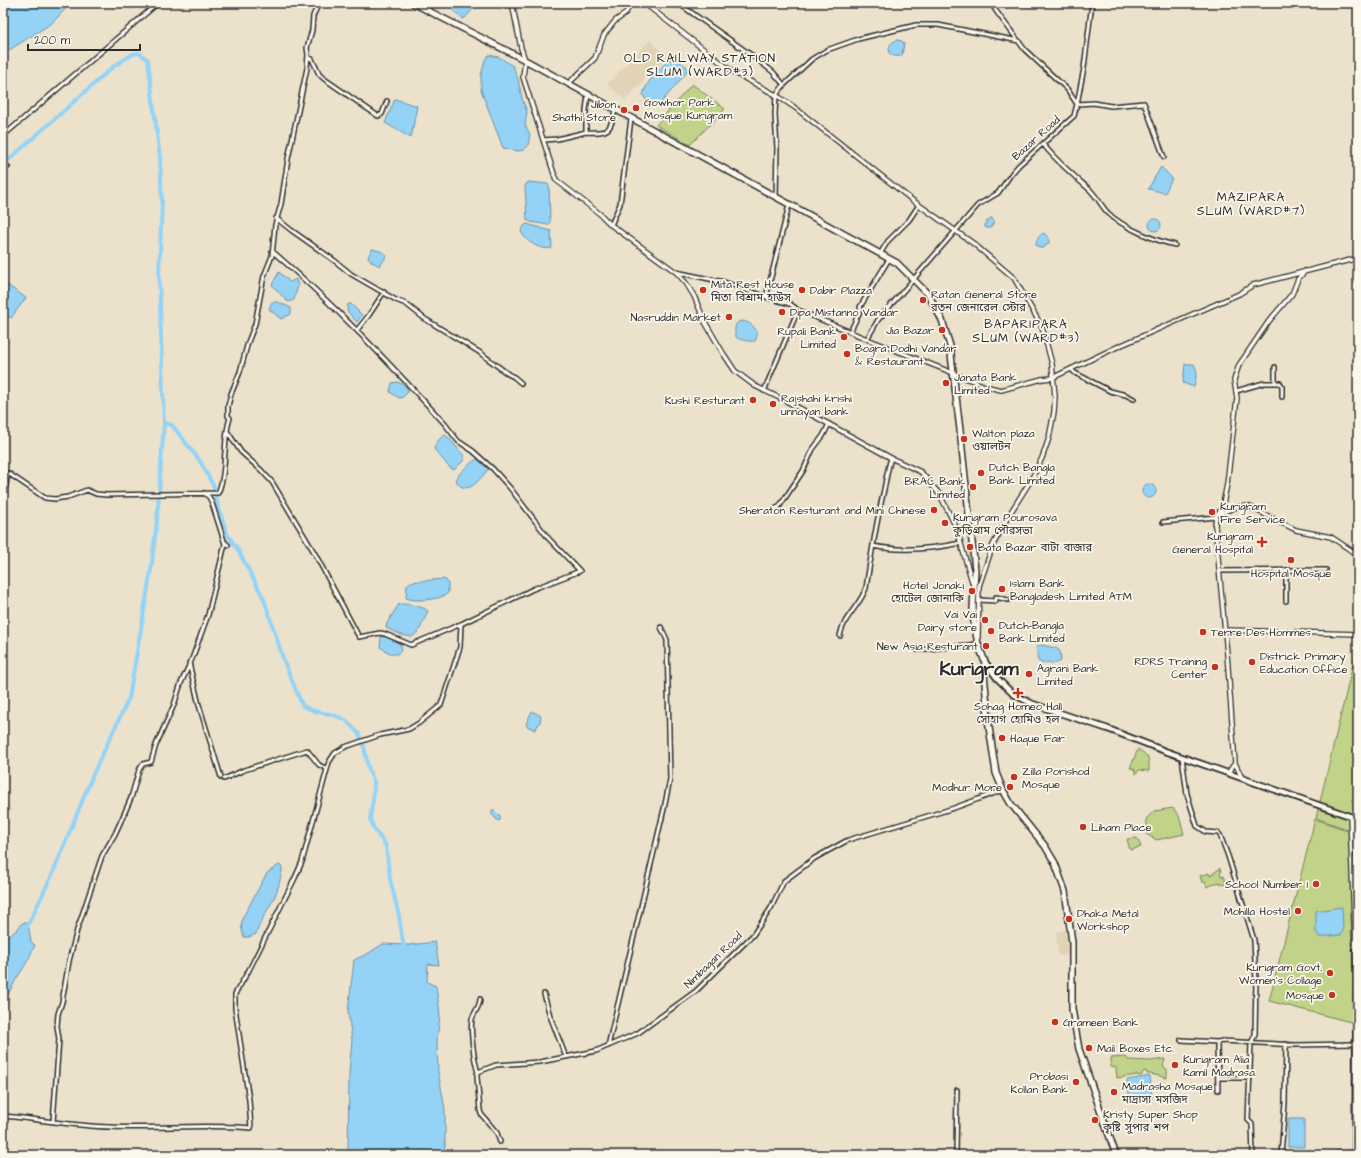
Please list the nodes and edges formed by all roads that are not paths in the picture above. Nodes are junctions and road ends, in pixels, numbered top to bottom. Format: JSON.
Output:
{"nodes":[{"id":1,"x":158,"y":3,"type":"edge"},
{"id":2,"x":319,"y":3,"type":"edge"},
{"id":3,"x":413,"y":3,"type":"edge"},
{"id":4,"x":512,"y":3,"type":"edge"},
{"id":5,"x":626,"y":3,"type":"edge"},
{"id":6,"x":644,"y":3,"type":"edge"},
{"id":7,"x":678,"y":3,"type":"edge"},
{"id":8,"x":991,"y":3,"type":"edge"},
{"id":9,"x":1092,"y":3,"type":"edge"},
{"id":10,"x":1019,"y":41,"type":"junction"},
{"id":11,"x":308,"y":58,"type":"junction"},
{"id":12,"x":524,"y":60,"type":"junction"},
{"id":13,"x":568,"y":84,"type":"junction"},
{"id":14,"x":784,"y":85,"type":"junction"},
{"id":15,"x":588,"y":95,"type":"junction"},
{"id":16,"x":776,"y":95,"type":"junction"},
{"id":17,"x":387,"y":101,"type":"dead end"},
{"id":18,"x":1077,"y":104,"type":"junction"},
{"id":19,"x":616,"y":110,"type":"junction"},
{"id":20,"x":631,"y":119,"type":"junction"},
{"id":21,"x":586,"y":132,"type":"junction"},
{"id":22,"x":3,"y":136,"type":"edge"},
{"id":23,"x":542,"y":140,"type":"junction"},
{"id":24,"x":1043,"y":144,"type":"junction"},
{"id":25,"x":1164,"y":157,"type":"dead end"},
{"id":26,"x":3,"y":162,"type":"edge"},
{"id":27,"x":8,"y":167,"type":"dead end"},
{"id":28,"x":776,"y":198,"type":"junction"},
{"id":29,"x":789,"y":205,"type":"junction"},
{"id":30,"x":919,"y":205,"type":"junction"},
{"id":31,"x":276,"y":218,"type":"junction"},
{"id":32,"x":611,"y":225,"type":"junction"},
{"id":33,"x":955,"y":231,"type":"junction"},
{"id":34,"x":1175,"y":244,"type":"dead end"},
{"id":35,"x":272,"y":251,"type":"junction"},
{"id":36,"x":880,"y":254,"type":"junction"},
{"id":37,"x":1358,"y":258,"type":"edge"},
{"id":38,"x":889,"y":259,"type":"junction"},
{"id":39,"x":1305,"y":271,"type":"junction"},
{"id":40,"x":676,"y":272,"type":"junction"},
{"id":41,"x":913,"y":280,"type":"junction"},
{"id":42,"x":384,"y":292,"type":"junction"},
{"id":43,"x":766,"y":297,"type":"junction"},
{"id":44,"x":798,"y":310,"type":"junction"},
{"id":45,"x":357,"y":330,"type":"junction"},
{"id":46,"x":850,"y":332,"type":"junction"},
{"id":47,"x":867,"y":339,"type":"junction"},
{"id":48,"x":1275,"y":367,"type":"dead end"},
{"id":49,"x":1071,"y":369,"type":"junction"},
{"id":50,"x":954,"y":373,"type":"junction"},
{"id":51,"x":1052,"y":378,"type":"junction"},
{"id":52,"x":1275,"y":383,"type":"junction"},
{"id":53,"x":521,"y":384,"type":"dead end"},
{"id":54,"x":764,"y":391,"type":"junction"},
{"id":55,"x":1236,"y":391,"type":"junction"},
{"id":56,"x":1282,"y":397,"type":"dead end"},
{"id":57,"x":1134,"y":399,"type":"dead end"},
{"id":58,"x":828,"y":424,"type":"junction"},
{"id":59,"x":227,"y":431,"type":"junction"},
{"id":60,"x":891,"y":458,"type":"junction"},
{"id":61,"x":204,"y":493,"type":"junction"},
{"id":62,"x":3,"y":502,"type":"edge"},
{"id":63,"x":774,"y":509,"type":"dead end"},
{"id":64,"x":1216,"y":516,"type":"junction"},
{"id":65,"x":1163,"y":522,"type":"dead end"},
{"id":66,"x":961,"y":543,"type":"junction"},
{"id":67,"x":873,"y":546,"type":"junction"},
{"id":68,"x":1358,"y":555,"type":"edge"},
{"id":69,"x":1286,"y":570,"type":"junction"},
{"id":70,"x":1326,"y":570,"type":"dead end"},
{"id":71,"x":1219,"y":571,"type":"junction"},
{"id":72,"x":974,"y":586,"type":"junction"},
{"id":73,"x":979,"y":600,"type":"junction"},
{"id":74,"x":1008,"y":600,"type":"dead end"},
{"id":75,"x":1286,"y":601,"type":"dead end"},
{"id":76,"x":461,"y":624,"type":"junction"},
{"id":77,"x":661,"y":627,"type":"dead end"},
{"id":78,"x":1225,"y":630,"type":"junction"},
{"id":79,"x":1358,"y":634,"type":"edge"},
{"id":80,"x":840,"y":636,"type":"dead end"},
{"id":81,"x":978,"y":644,"type":"junction"},
{"id":82,"x":917,"y":650,"type":"dead end"},
{"id":83,"x":985,"y":662,"type":"junction"},
{"id":84,"x":189,"y":663,"type":"junction"},
{"id":85,"x":1182,"y":757,"type":"junction"},
{"id":86,"x":1235,"y":764,"type":"junction"},
{"id":87,"x":327,"y":769,"type":"junction"},
{"id":88,"x":1228,"y":773,"type":"junction"},
{"id":89,"x":1242,"y":778,"type":"junction"},
{"id":90,"x":1003,"y":790,"type":"junction"},
{"id":91,"x":1350,"y":816,"type":"junction"},
{"id":92,"x":1358,"y":819,"type":"edge"},
{"id":93,"x":544,"y":994,"type":"dead end"},
{"id":94,"x":480,"y":1000,"type":"dead end"},
{"id":95,"x":1181,"y":1040,"type":"dead end"},
{"id":96,"x":1218,"y":1042,"type":"junction"},
{"id":97,"x":1251,"y":1043,"type":"junction"},
{"id":98,"x":1286,"y":1044,"type":"junction"},
{"id":99,"x":1355,"y":1044,"type":"junction"},
{"id":100,"x":608,"y":1046,"type":"junction"},
{"id":101,"x":566,"y":1057,"type":"junction"},
{"id":102,"x":478,"y":1072,"type":"junction"},
{"id":103,"x":1218,"y":1076,"type":"junction"},
{"id":104,"x":1250,"y":1078,"type":"junction"},
{"id":105,"x":957,"y":1090,"type":"dead end"},
{"id":106,"x":1218,"y":1090,"type":"dead end"},
{"id":107,"x":3,"y":1116,"type":"edge"},
{"id":108,"x":53,"y":1122,"type":"junction"},
{"id":109,"x":500,"y":1142,"type":"dead end"},
{"id":110,"x":1355,"y":1153,"type":"edge"},
{"id":111,"x":956,"y":1155,"type":"edge"},
{"id":112,"x":1116,"y":1155,"type":"edge"},
{"id":113,"x":1253,"y":1155,"type":"edge"},
{"id":114,"x":1281,"y":1155,"type":"edge"},
{"id":115,"x":1324,"y":1155,"type":"edge"}],
"edges":[{"from":1,"to":22,"type":"street"},
{"from":2,"to":11,"type":"street"},
{"from":3,"to":12,"type":"highway"},
{"from":4,"to":12,"type":"street"},
{"from":5,"to":13,"type":"street"},
{"from":6,"to":16,"type":"street"},
{"from":7,"to":14,"type":"street"},
{"from":8,"to":10,"type":"street"},
{"from":9,"to":18,"type":"street","name":"Bazar Road"},
{"from":10,"to":14,"type":"street"},
{"from":10,"to":18,"type":"street"},
{"from":11,"to":17,"type":"street"},
{"from":11,"to":31,"type":"street"},
{"from":12,"to":13,"type":"highway"},
{"from":12,"to":23,"type":"street"},
{"from":13,"to":15,"type":"highway"},
{"from":14,"to":16,"type":"street"},
{"from":15,"to":19,"type":"highway"},
{"from":15,"to":21,"type":"street"},
{"from":16,"to":28,"type":"street"},
{"from":16,"to":30,"type":"street"},
{"from":18,"to":24,"type":"street","name":"Bazar Road"},
{"from":18,"to":25,"type":"street"},
{"from":19,"to":20,"type":"highway"},
{"from":19,"to":21,"type":"street"},
{"from":20,"to":28,"type":"highway"},
{"from":20,"to":32,"type":"street"},
{"from":21,"to":23,"type":"street"},
{"from":23,"to":32,"type":"street"},
{"from":24,"to":33,"type":"street","name":"Bazar Road"},
{"from":24,"to":34,"type":"street"},
{"from":26,"to":27,"type":"street"},
{"from":28,"to":29,"type":"highway"},
{"from":29,"to":36,"type":"highway"},
{"from":29,"to":43,"type":"street"},
{"from":30,"to":33,"type":"street"},
{"from":30,"to":36,"type":"street"},
{"from":31,"to":35,"type":"street"},
{"from":31,"to":42,"type":"street"},
{"from":32,"to":40,"type":"street"},
{"from":33,"to":41,"type":"street","name":"Bazar Road"},
{"from":33,"to":51,"type":"street"},
{"from":35,"to":45,"type":"street"},
{"from":35,"to":59,"type":"street"},
{"from":36,"to":38,"type":"highway"},
{"from":37,"to":39,"type":"street"},
{"from":38,"to":41,"type":"highway"},
{"from":38,"to":46,"type":"street"},
{"from":39,"to":49,"type":"street"},
{"from":39,"to":55,"type":"street"},
{"from":40,"to":43,"type":"street"},
{"from":40,"to":54,"type":"street"},
{"from":41,"to":47,"type":"street","name":"Bazar Road"},
{"from":41,"to":50,"type":"highway"},
{"from":42,"to":45,"type":"street"},
{"from":42,"to":53,"type":"street"},
{"from":43,"to":44,"type":"street"},
{"from":44,"to":46,"type":"street"},
{"from":44,"to":54,"type":"street"},
{"from":45,"to":76,"type":"street"},
{"from":46,"to":47,"type":"street"},
{"from":47,"to":50,"type":"street"},
{"from":48,"to":52,"type":"street"},
{"from":49,"to":51,"type":"street"},
{"from":49,"to":57,"type":"street"},
{"from":50,"to":51,"type":"street"},
{"from":50,"to":72,"type":"highway"},
{"from":51,"to":73,"type":"street"},
{"from":52,"to":55,"type":"street"},
{"from":52,"to":56,"type":"street"},
{"from":54,"to":58,"type":"street"},
{"from":55,"to":64,"type":"street"},
{"from":58,"to":60,"type":"street"},
{"from":58,"to":63,"type":"street"},
{"from":59,"to":61,"type":"street"},
{"from":59,"to":76,"type":"street"},
{"from":60,"to":66,"type":"street"},
{"from":60,"to":67,"type":"street"},
{"from":61,"to":62,"type":"street"},
{"from":61,"to":84,"type":"street"},
{"from":64,"to":65,"type":"street"},
{"from":64,"to":68,"type":"street"},
{"from":64,"to":71,"type":"street"},
{"from":66,"to":67,"type":"street"},
{"from":66,"to":72,"type":"street"},
{"from":67,"to":80,"type":"street"},
{"from":69,"to":70,"type":"street"},
{"from":69,"to":71,"type":"street"},
{"from":69,"to":75,"type":"street"},
{"from":71,"to":78,"type":"street"},
{"from":72,"to":81,"type":"highway"},
{"from":73,"to":74,"type":"street"},
{"from":73,"to":81,"type":"street"},
{"from":76,"to":87,"type":"street"},
{"from":77,"to":100,"type":"street"},
{"from":78,"to":79,"type":"street"},
{"from":78,"to":86,"type":"street"},
{"from":81,"to":82,"type":"street"},
{"from":81,"to":83,"type":"highway"},
{"from":83,"to":85,"type":"main road"},
{"from":83,"to":90,"type":"highway"},
{"from":84,"to":87,"type":"street"},
{"from":84,"to":108,"type":"street"},
{"from":85,"to":88,"type":"main road"},
{"from":85,"to":97,"type":"street"},
{"from":86,"to":88,"type":"street"},
{"from":86,"to":89,"type":"street"},
{"from":87,"to":108,"type":"street"},
{"from":88,"to":89,"type":"main road"},
{"from":89,"to":91,"type":"main road"},
{"from":90,"to":100,"type":"street","name":"Nimbagan Road"},
{"from":90,"to":112,"type":"highway"},
{"from":91,"to":92,"type":"main road"},
{"from":91,"to":99,"type":"street"},
{"from":93,"to":101,"type":"street"},
{"from":94,"to":102,"type":"street"},
{"from":95,"to":96,"type":"street"},
{"from":96,"to":97,"type":"street"},
{"from":96,"to":103,"type":"street"},
{"from":97,"to":98,"type":"street"},
{"from":97,"to":104,"type":"street"},
{"from":98,"to":99,"type":"street"},
{"from":98,"to":114,"type":"street"},
{"from":99,"to":110,"type":"street"},
{"from":100,"to":101,"type":"street","name":"Nimbagan Road"},
{"from":101,"to":102,"type":"street","name":"Nimbagan Road"},
{"from":102,"to":109,"type":"street"},
{"from":103,"to":104,"type":"street"},
{"from":103,"to":106,"type":"street"},
{"from":104,"to":113,"type":"street"},
{"from":105,"to":111,"type":"street"},
{"from":107,"to":108,"type":"street"},
{"from":110,"to":115,"type":"street"}]}
